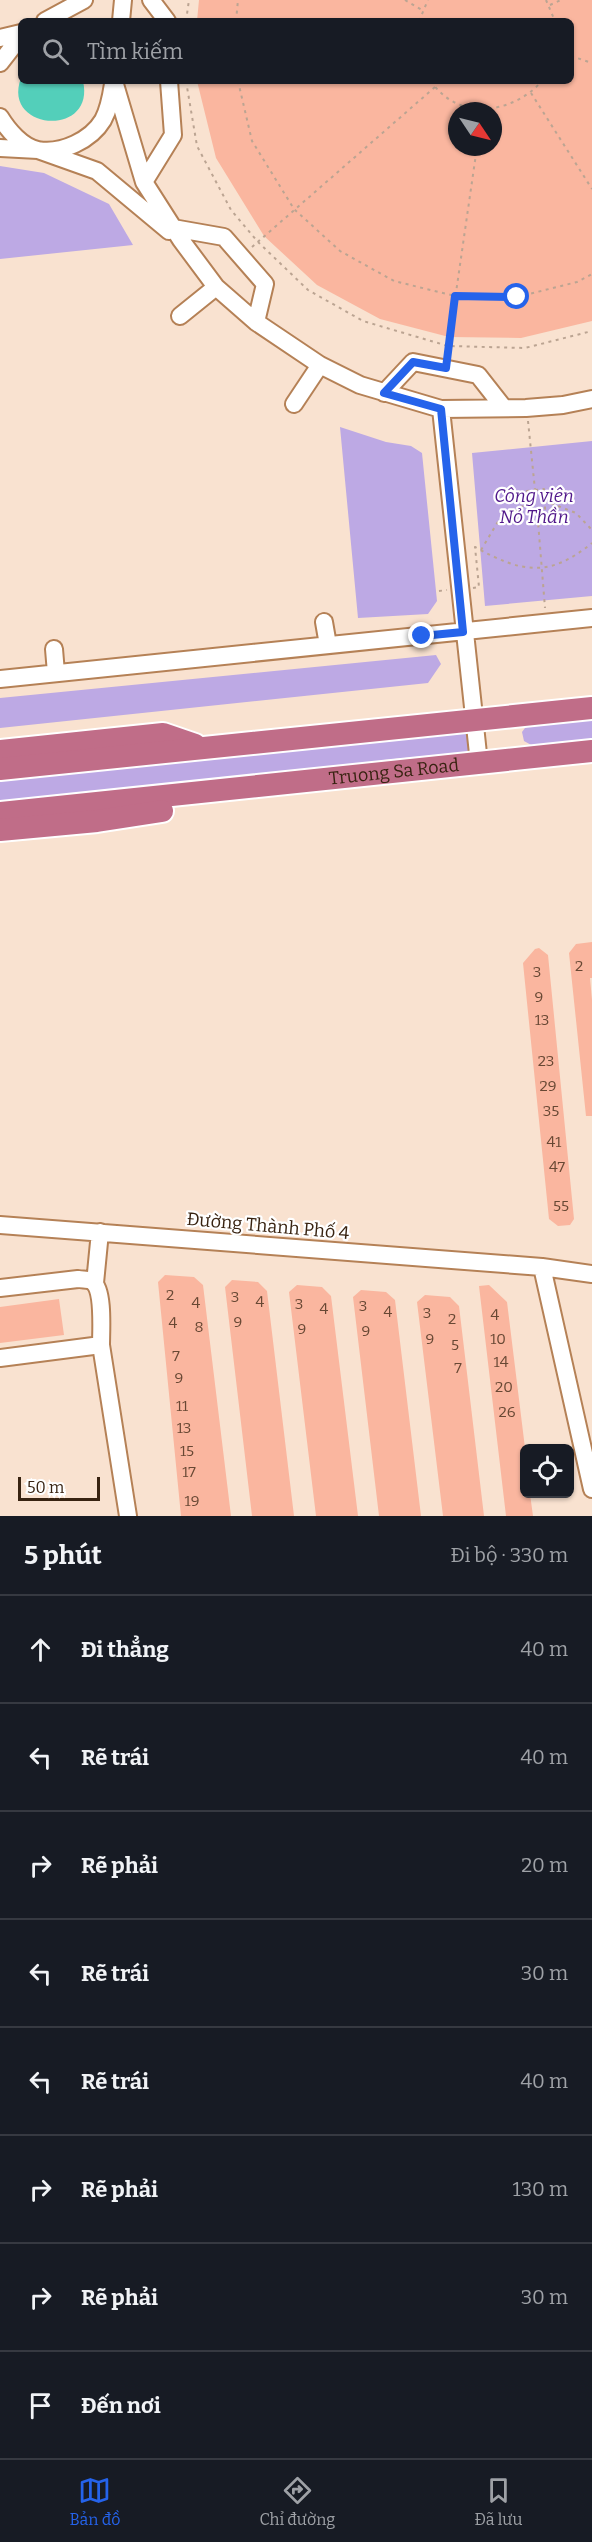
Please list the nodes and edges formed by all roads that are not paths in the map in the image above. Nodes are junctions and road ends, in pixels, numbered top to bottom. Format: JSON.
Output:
{"nodes":[{"id":1,"x":84,"y":0,"type":"edge"},
{"id":2,"x":123,"y":0,"type":"edge"},
{"id":3,"x":151,"y":0,"type":"edge"},
{"id":4,"x":51,"y":18,"type":"edge"},
{"id":5,"x":121,"y":18,"type":"edge"},
{"id":6,"x":164,"y":18,"type":"edge"},
{"id":7,"x":18,"y":35,"type":"edge"},
{"id":8,"x":0,"y":38,"type":"edge"},
{"id":9,"x":18,"y":39,"type":"edge"},
{"id":10,"x":0,"y":63,"type":"edge"},
{"id":11,"x":114,"y":84,"type":"edge"},
{"id":12,"x":115,"y":84,"type":"edge"},
{"id":13,"x":169,"y":84,"type":"edge"},
{"id":14,"x":0,"y":117,"type":"edge"},
{"id":15,"x":0,"y":148,"type":"edge"},
{"id":16,"x":38,"y":150,"type":"junction"},
{"id":17,"x":144,"y":182,"type":"junction"},
{"id":18,"x":177,"y":234,"type":"junction"},
{"id":19,"x":216,"y":287,"type":"junction"},
{"id":20,"x":180,"y":316,"type":"dead end"},
{"id":21,"x":256,"y":322,"type":"junction"},
{"id":22,"x":320,"y":364,"type":"junction"},
{"id":23,"x":384,"y":393,"type":"junction"},
{"id":24,"x":592,"y":399,"type":"edge"},
{"id":25,"x":294,"y":404,"type":"dead end"},
{"id":26,"x":504,"y":408,"type":"junction"},
{"id":27,"x":441,"y":409,"type":"junction"},
{"id":28,"x":592,"y":618,"type":"edge"},
{"id":29,"x":324,"y":621,"type":"dead end"},
{"id":30,"x":463,"y":632,"type":"junction"},
{"id":31,"x":328,"y":645,"type":"junction"},
{"id":32,"x":54,"y":649,"type":"dead end"},
{"id":33,"x":56,"y":673,"type":"junction"},
{"id":34,"x":0,"y":679,"type":"edge"},
{"id":35,"x":592,"y":708,"type":"edge"},
{"id":36,"x":474,"y":720,"type":"junction"},
{"id":37,"x":202,"y":748,"type":"junction"},
{"id":38,"x":0,"y":751,"type":"edge"},
{"id":39,"x":592,"y":751,"type":"edge"},
{"id":40,"x":479,"y":763,"type":"junction"},
{"id":41,"x":0,"y":769,"type":"edge"},
{"id":42,"x":196,"y":794,"type":"junction"},
{"id":43,"x":0,"y":813,"type":"edge"},
{"id":44,"x":0,"y":830,"type":"edge"},
{"id":45,"x":0,"y":1225,"type":"edge"},
{"id":46,"x":100,"y":1232,"type":"junction"},
{"id":47,"x":537,"y":1267,"type":"junction"},
{"id":48,"x":592,"y":1274,"type":"edge"},
{"id":49,"x":95,"y":1283,"type":"junction"},
{"id":50,"x":0,"y":1288,"type":"edge"},
{"id":51,"x":101,"y":1346,"type":"junction"},
{"id":52,"x":0,"y":1358,"type":"edge"},
{"id":53,"x":592,"y":1489,"type":"edge"},
{"id":54,"x":128,"y":1516,"type":"edge"}],
"edges":[{"from":1,"to":4,"type":"street"},
{"from":2,"to":5,"type":"street"},
{"from":3,"to":6,"type":"street"},
{"from":7,"to":8,"type":"street"},
{"from":9,"to":10,"type":"street"},
{"from":11,"to":16,"type":"street"},
{"from":12,"to":17,"type":"street"},
{"from":13,"to":17,"type":"street"},
{"from":14,"to":16,"type":"street"},
{"from":15,"to":16,"type":"street"},
{"from":16,"to":18,"type":"street"},
{"from":17,"to":18,"type":"street"},
{"from":18,"to":19,"type":"street"},
{"from":18,"to":21,"type":"street"},
{"from":19,"to":20,"type":"street"},
{"from":19,"to":21,"type":"street"},
{"from":21,"to":22,"type":"street"},
{"from":22,"to":23,"type":"street"},
{"from":22,"to":25,"type":"street"},
{"from":23,"to":26,"type":"street"},
{"from":23,"to":27,"type":"street"},
{"from":24,"to":26,"type":"street"},
{"from":26,"to":27,"type":"street"},
{"from":27,"to":30,"type":"street"},
{"from":28,"to":30,"type":"street"},
{"from":29,"to":31,"type":"street"},
{"from":30,"to":31,"type":"street"},
{"from":30,"to":36,"type":"street"},
{"from":31,"to":33,"type":"street"},
{"from":32,"to":33,"type":"street"},
{"from":33,"to":34,"type":"street"},
{"from":35,"to":36,"type":"highway"},
{"from":36,"to":37,"type":"highway"},
{"from":36,"to":40,"type":"street"},
{"from":37,"to":38,"type":"highway"},
{"from":37,"to":41,"type":"highway"},
{"from":39,"to":40,"type":"highway","name":"Truong Sa Road"},
{"from":40,"to":42,"type":"highway","name":"Truong Sa Road"},
{"from":42,"to":43,"type":"highway","name":"Truong Sa Road"},
{"from":42,"to":44,"type":"highway","name":"Truong Sa Road"},
{"from":45,"to":46,"type":"street","name":"Đường Thành Phố 4"},
{"from":46,"to":47,"type":"street","name":"Đường Thành Phố 4"},
{"from":46,"to":49,"type":"street"},
{"from":47,"to":48,"type":"street","name":"Đường Thành Phố 4"},
{"from":47,"to":53,"type":"street"},
{"from":49,"to":50,"type":"street"},
{"from":49,"to":51,"type":"street"},
{"from":51,"to":52,"type":"street"},
{"from":51,"to":54,"type":"street"}]}
